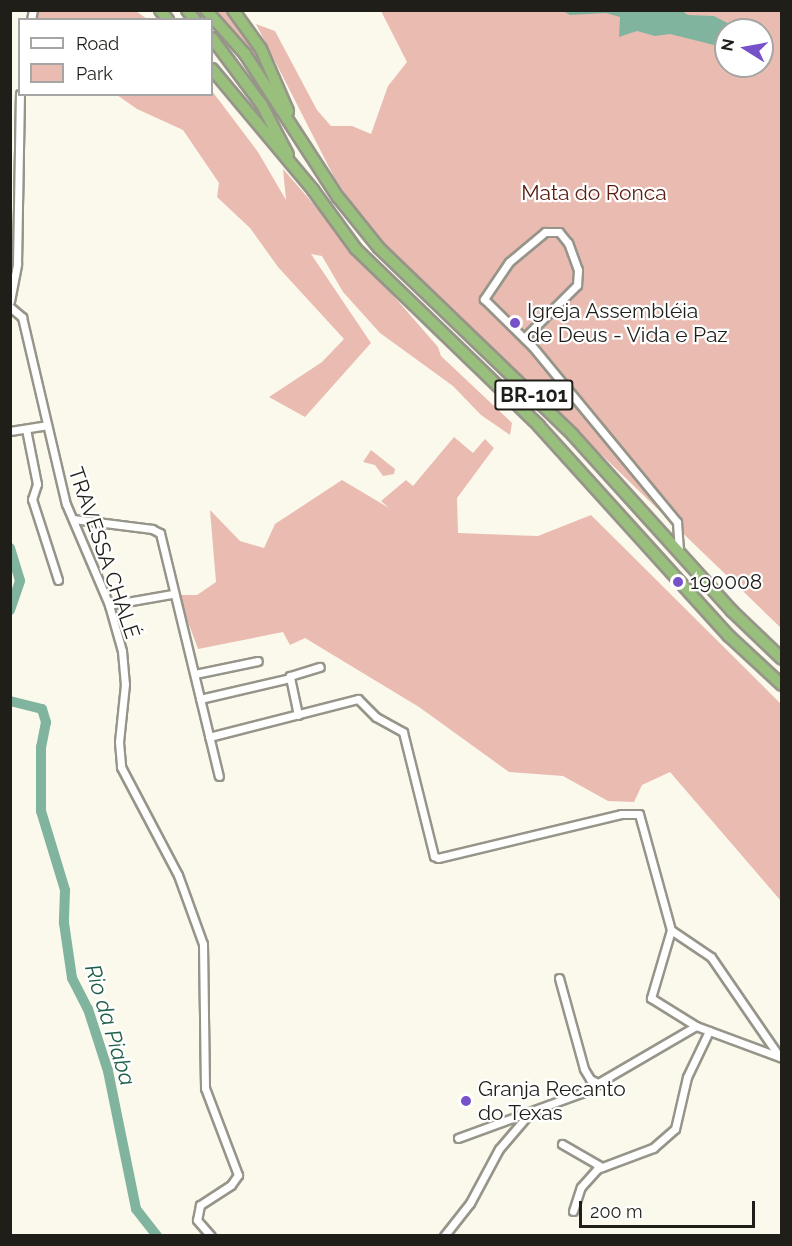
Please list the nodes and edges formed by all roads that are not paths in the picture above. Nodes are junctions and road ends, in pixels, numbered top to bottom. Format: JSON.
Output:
{"nodes":[{"id":1,"x":206,"y":10,"type":"edge"},
{"id":2,"x":232,"y":10,"type":"edge"},
{"id":3,"x":213,"y":39,"type":"edge"},
{"id":4,"x":213,"y":70,"type":"edge"},
{"id":5,"x":20,"y":96,"type":"edge"},
{"id":6,"x":294,"y":128,"type":"junction"},
{"id":7,"x":294,"y":166,"type":"junction"},
{"id":8,"x":14,"y":212,"type":"edge"},
{"id":9,"x":10,"y":301,"type":"edge"},
{"id":10,"x":10,"y":307,"type":"edge"},
{"id":11,"x":524,"y":338,"type":"junction"},
{"id":12,"x":47,"y":425,"type":"junction"},
{"id":13,"x":26,"y":429,"type":"junction"},
{"id":14,"x":10,"y":431,"type":"edge"},
{"id":15,"x":73,"y":519,"type":"junction"},
{"id":16,"x":679,"y":552,"type":"junction"},
{"id":17,"x":58,"y":580,"type":"dead end"},
{"id":18,"x":172,"y":594,"type":"junction"},
{"id":19,"x":109,"y":605,"type":"junction"},
{"id":20,"x":782,"y":659,"type":"edge"},
{"id":21,"x":258,"y":661,"type":"dead end"},
{"id":22,"x":320,"y":667,"type":"dead end"},
{"id":23,"x":195,"y":674,"type":"junction"},
{"id":24,"x":290,"y":677,"type":"junction"},
{"id":25,"x":782,"y":685,"type":"edge"},
{"id":26,"x":200,"y":699,"type":"junction"},
{"id":27,"x":298,"y":715,"type":"junction"},
{"id":28,"x":209,"y":737,"type":"junction"},
{"id":29,"x":219,"y":776,"type":"dead end"},
{"id":30,"x":671,"y":930,"type":"junction"},
{"id":31,"x":559,"y":978,"type":"dead end"},
{"id":32,"x":696,"y":1026,"type":"junction"},
{"id":33,"x":709,"y":1031,"type":"junction"},
{"id":34,"x":780,"y":1057,"type":"edge"},
{"id":35,"x":600,"y":1084,"type":"junction"},
{"id":36,"x":532,"y":1110,"type":"junction"},
{"id":37,"x":458,"y":1138,"type":"dead end"},
{"id":38,"x":562,"y":1144,"type":"dead end"},
{"id":39,"x":602,"y":1167,"type":"junction"},
{"id":40,"x":573,"y":1211,"type":"dead end"},
{"id":41,"x":211,"y":1236,"type":"edge"},
{"id":42,"x":444,"y":1236,"type":"edge"}],
"edges":[{"from":1,"to":6,"type":"highway","number":"BR-101"},
{"from":2,"to":6,"type":"highway"},
{"from":3,"to":7,"type":"highway","number":"BR-101"},
{"from":4,"to":7,"type":"highway"},
{"from":5,"to":8,"type":"street"},
{"from":6,"to":16,"type":"highway","number":"BR-101"},
{"from":7,"to":25,"type":"highway","number":"BR-101"},
{"from":8,"to":9,"type":"street"},
{"from":10,"to":12,"type":"street","name":"TRAVESSA CHALÉ"},
{"from":11,"to":11,"type":"street"},
{"from":11,"to":16,"type":"street"},
{"from":12,"to":13,"type":"street"},
{"from":12,"to":15,"type":"street","name":"TRAVESSA CHALÉ"},
{"from":13,"to":14,"type":"street"},
{"from":13,"to":17,"type":"street"},
{"from":15,"to":18,"type":"street"},
{"from":15,"to":19,"type":"street","name":"TRAVESSA CHALÉ"},
{"from":16,"to":20,"type":"highway","number":"BR-101"},
{"from":18,"to":19,"type":"street"},
{"from":18,"to":23,"type":"street"},
{"from":19,"to":41,"type":"street","name":"TRAVESSA CHALÉ"},
{"from":21,"to":23,"type":"street"},
{"from":22,"to":24,"type":"street"},
{"from":23,"to":26,"type":"street"},
{"from":24,"to":26,"type":"street"},
{"from":24,"to":27,"type":"street"},
{"from":26,"to":28,"type":"street"},
{"from":27,"to":28,"type":"street"},
{"from":27,"to":30,"type":"street"},
{"from":28,"to":29,"type":"street"},
{"from":30,"to":32,"type":"street"},
{"from":30,"to":34,"type":"street"},
{"from":31,"to":35,"type":"street"},
{"from":32,"to":33,"type":"street"},
{"from":32,"to":35,"type":"street"},
{"from":33,"to":34,"type":"street"},
{"from":33,"to":39,"type":"street"},
{"from":35,"to":36,"type":"street"},
{"from":36,"to":37,"type":"street"},
{"from":36,"to":42,"type":"street"},
{"from":38,"to":39,"type":"street"},
{"from":39,"to":40,"type":"street"}]}
